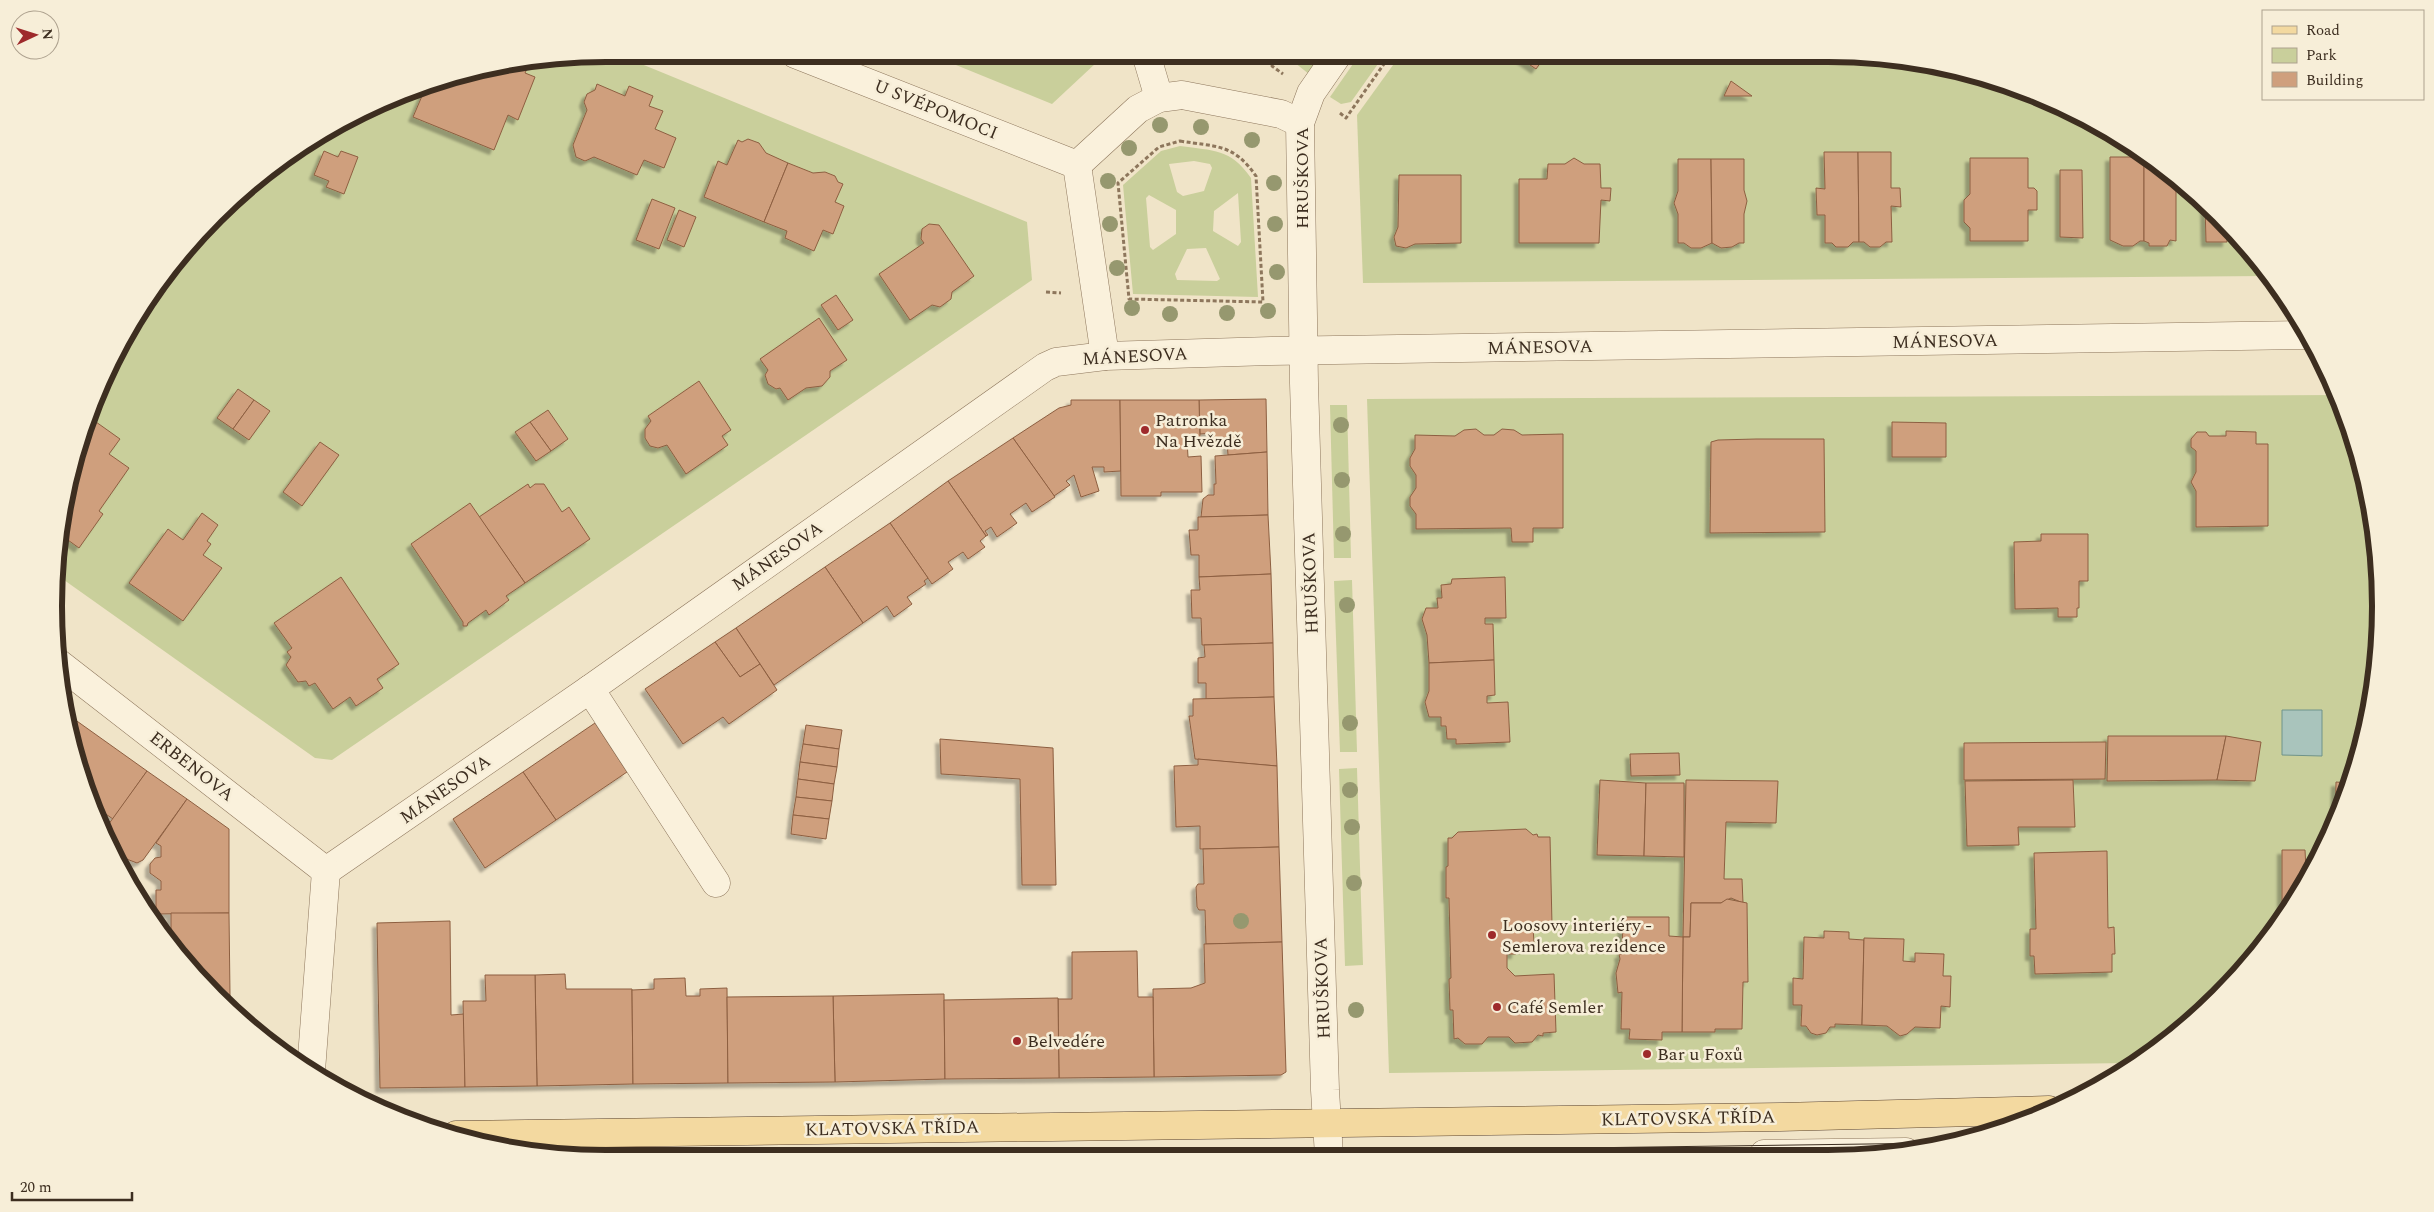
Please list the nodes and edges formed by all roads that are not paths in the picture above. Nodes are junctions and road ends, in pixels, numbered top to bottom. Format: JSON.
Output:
{"nodes":[{"id":1,"x":816,"y":62,"type":"edge"},
{"id":2,"x":1148,"y":62,"type":"edge"},
{"id":3,"x":1332,"y":62,"type":"edge"},
{"id":4,"x":1159,"y":98,"type":"junction"},
{"id":5,"x":1300,"y":123,"type":"junction"},
{"id":6,"x":1077,"y":165,"type":"junction"},
{"id":7,"x":2300,"y":335,"type":"edge"},
{"id":8,"x":1304,"y":351,"type":"junction"},
{"id":9,"x":1105,"y":356,"type":"junction"},
{"id":10,"x":66,"y":669,"type":"edge"},
{"id":11,"x":590,"y":689,"type":"junction"},
{"id":12,"x":326,"y":871,"type":"junction"},
{"id":13,"x":716,"y":883,"type":"dead end"},
{"id":14,"x":312,"y":1063,"type":"edge"},
{"id":15,"x":2030,"y":1111,"type":"edge"},
{"id":16,"x":1327,"y":1122,"type":"junction"},
{"id":17,"x":481,"y":1135,"type":"edge"},
{"id":18,"x":1329,"y":1150,"type":"edge"}],
"edges":[{"from":1,"to":6,"type":"street","name":"U SVÉPOMOCI"},
{"from":2,"to":4,"type":"street"},
{"from":3,"to":5,"type":"street","name":"HRUŠKOVA"},
{"from":4,"to":5,"type":"street"},
{"from":4,"to":6,"type":"street"},
{"from":5,"to":8,"type":"street","name":"HRUŠKOVA"},
{"from":6,"to":9,"type":"street"},
{"from":7,"to":8,"type":"street","name":"MÁNESOVA"},
{"from":8,"to":9,"type":"street","name":"MÁNESOVA"},
{"from":8,"to":16,"type":"street","name":"HRUŠKOVA"},
{"from":9,"to":11,"type":"street","name":"MÁNESOVA"},
{"from":10,"to":12,"type":"street","name":"ERBENOVA"},
{"from":11,"to":12,"type":"street","name":"MÁNESOVA"},
{"from":11,"to":13,"type":"street"},
{"from":12,"to":14,"type":"street"},
{"from":15,"to":16,"type":"main road","name":"KLATOVSKÁ TŘÍDA"},
{"from":16,"to":17,"type":"main road","name":"KLATOVSKÁ TŘÍDA"},
{"from":16,"to":18,"type":"street"}]}
